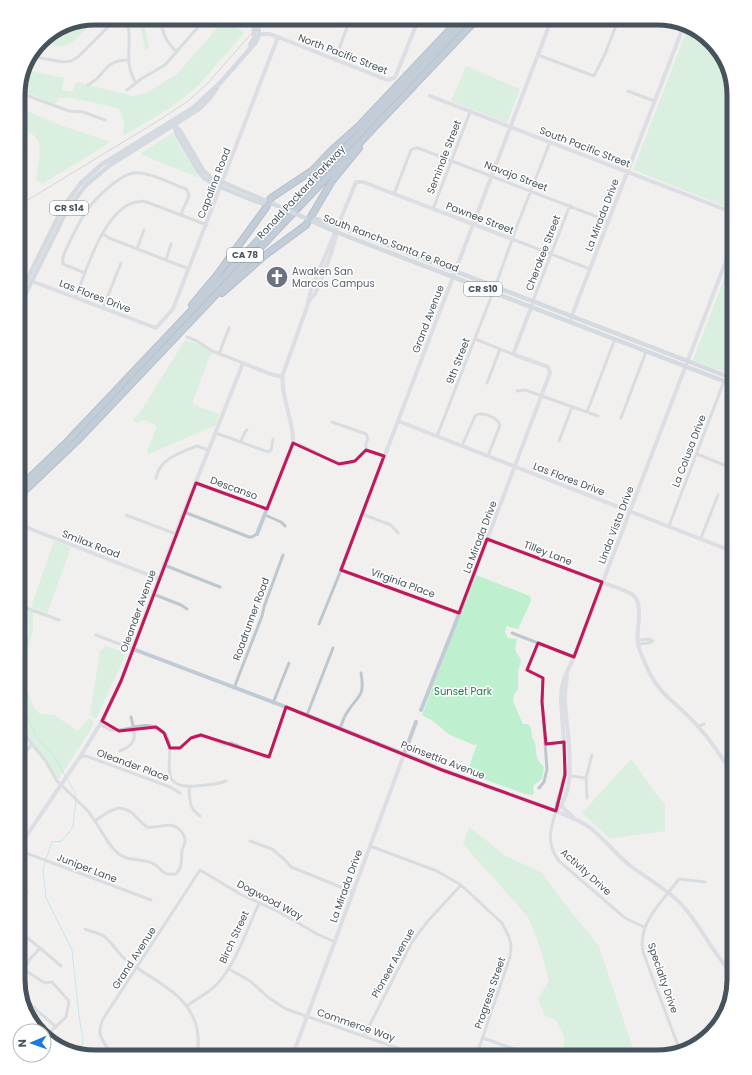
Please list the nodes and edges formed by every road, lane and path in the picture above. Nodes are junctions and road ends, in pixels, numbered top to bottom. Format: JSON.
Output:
{"nodes":[{"id":1,"x":112,"y":25,"type":"edge"},
{"id":2,"x":128,"y":25,"type":"edge"},
{"id":3,"x":161,"y":25,"type":"edge"},
{"id":4,"x":254,"y":25,"type":"edge"},
{"id":5,"x":257,"y":25,"type":"edge"},
{"id":6,"x":348,"y":25,"type":"edge"},
{"id":7,"x":416,"y":25,"type":"edge"},
{"id":8,"x":452,"y":25,"type":"edge"},
{"id":9,"x":454,"y":25,"type":"edge"},
{"id":10,"x":462,"y":25,"type":"edge"},
{"id":11,"x":472,"y":25,"type":"edge"},
{"id":12,"x":549,"y":25,"type":"edge"},
{"id":13,"x":616,"y":25,"type":"edge"},
{"id":14,"x":199,"y":26,"type":"edge"},
{"id":15,"x":682,"y":30,"type":"edge"},
{"id":16,"x":446,"y":33,"type":"junction"},
{"id":17,"x":259,"y":34,"type":"junction"},
{"id":18,"x":278,"y":37,"type":"junction"},
{"id":19,"x":177,"y":52,"type":"junction"},
{"id":20,"x":244,"y":55,"type":"junction"},
{"id":21,"x":538,"y":55,"type":"junction"},
{"id":22,"x":36,"y":57,"type":"edge"},
{"id":23,"x":128,"y":60,"type":"junction"},
{"id":24,"x":335,"y":60,"type":"junction"},
{"id":25,"x":136,"y":83,"type":"junction"},
{"id":26,"x":88,"y":85,"type":"dead end"},
{"id":27,"x":127,"y":90,"type":"dead end"},
{"id":28,"x":628,"y":91,"type":"dead end"},
{"id":29,"x":25,"y":95,"type":"edge"},
{"id":30,"x":430,"y":96,"type":"dead end"},
{"id":31,"x":654,"y":101,"type":"junction"},
{"id":32,"x":470,"y":112,"type":"junction"},
{"id":33,"x":384,"y":117,"type":"junction"},
{"id":34,"x":105,"y":120,"type":"dead end"},
{"id":35,"x":174,"y":123,"type":"junction"},
{"id":36,"x":359,"y":126,"type":"junction"},
{"id":37,"x":510,"y":127,"type":"junction"},
{"id":38,"x":550,"y":142,"type":"junction"},
{"id":39,"x":452,"y":161,"type":"junction"},
{"id":40,"x":627,"y":172,"type":"junction"},
{"id":41,"x":492,"y":176,"type":"junction"},
{"id":42,"x":222,"y":185,"type":"junction"},
{"id":43,"x":531,"y":190,"type":"junction"},
{"id":44,"x":394,"y":194,"type":"junction"},
{"id":45,"x":269,"y":203,"type":"junction"},
{"id":46,"x":293,"y":204,"type":"junction"},
{"id":47,"x":570,"y":205,"type":"junction"},
{"id":48,"x":433,"y":209,"type":"junction"},
{"id":49,"x":727,"y":211,"type":"edge"},
{"id":50,"x":181,"y":214,"type":"junction"},
{"id":51,"x":309,"y":219,"type":"junction"},
{"id":52,"x":608,"y":221,"type":"junction"},
{"id":53,"x":473,"y":224,"type":"junction"},
{"id":54,"x":206,"y":225,"type":"junction"},
{"id":55,"x":338,"y":226,"type":"junction"},
{"id":56,"x":144,"y":230,"type":"dead end"},
{"id":57,"x":336,"y":232,"type":"junction"},
{"id":58,"x":103,"y":234,"type":"junction"},
{"id":59,"x":512,"y":239,"type":"junction"},
{"id":60,"x":171,"y":244,"type":"dead end"},
{"id":61,"x":137,"y":249,"type":"junction"},
{"id":62,"x":551,"y":254,"type":"junction"},
{"id":63,"x":727,"y":258,"type":"edge"},
{"id":64,"x":166,"y":260,"type":"junction"},
{"id":65,"x":428,"y":262,"type":"junction"},
{"id":66,"x":121,"y":264,"type":"dead end"},
{"id":67,"x":419,"y":264,"type":"junction"},
{"id":68,"x":190,"y":268,"type":"junction"},
{"id":69,"x":590,"y":269,"type":"junction"},
{"id":70,"x":85,"y":273,"type":"junction"},
{"id":71,"x":454,"y":275,"type":"junction"},
{"id":72,"x":25,"y":278,"type":"edge"},
{"id":73,"x":30,"y":280,"type":"junction"},
{"id":74,"x":495,"y":287,"type":"junction"},
{"id":75,"x":25,"y":288,"type":"edge"},
{"id":76,"x":25,"y":292,"type":"edge"},
{"id":77,"x":493,"y":292,"type":"junction"},
{"id":78,"x":76,"y":297,"type":"junction"},
{"id":79,"x":210,"y":301,"type":"junction"},
{"id":80,"x":533,"y":301,"type":"junction"},
{"id":81,"x":531,"y":307,"type":"junction"},
{"id":82,"x":103,"y":308,"type":"junction"},
{"id":83,"x":572,"y":317,"type":"junction"},
{"id":84,"x":570,"y":322,"type":"junction"},
{"id":85,"x":156,"y":328,"type":"joint"},
{"id":86,"x":229,"y":328,"type":"dead end"},
{"id":87,"x":617,"y":334,"type":"junction"},
{"id":88,"x":187,"y":337,"type":"dead end"},
{"id":89,"x":165,"y":339,"type":"junction"},
{"id":90,"x":475,"y":339,"type":"junction"},
{"id":91,"x":615,"y":340,"type":"junction"},
{"id":92,"x":500,"y":349,"type":"junction"},
{"id":93,"x":646,"y":352,"type":"junction"},
{"id":94,"x":219,"y":354,"type":"junction"},
{"id":95,"x":515,"y":355,"type":"junction"},
{"id":96,"x":687,"y":361,"type":"junction"},
{"id":97,"x":243,"y":363,"type":"junction"},
{"id":98,"x":685,"y":366,"type":"junction"},
{"id":99,"x":727,"y":376,"type":"edge"},
{"id":100,"x":282,"y":377,"type":"junction"},
{"id":101,"x":724,"y":381,"type":"junction"},
{"id":102,"x":727,"y":382,"type":"edge"},
{"id":103,"x":487,"y":383,"type":"dead end"},
{"id":104,"x":517,"y":391,"type":"dead end"},
{"id":105,"x":541,"y":396,"type":"junction"},
{"id":106,"x":572,"y":408,"type":"junction"},
{"id":107,"x":587,"y":412,"type":"junction"},
{"id":108,"x":598,"y":416,"type":"dead end"},
{"id":109,"x":621,"y":418,"type":"dead end"},
{"id":110,"x":332,"y":422,"type":"dead end"},
{"id":111,"x":398,"y":422,"type":"junction"},
{"id":112,"x":247,"y":430,"type":"dead end"},
{"id":113,"x":216,"y":432,"type":"junction"},
{"id":114,"x":437,"y":436,"type":"junction"},
{"id":115,"x":273,"y":439,"type":"dead end"},
{"id":116,"x":241,"y":441,"type":"junction"},
{"id":117,"x":559,"y":441,"type":"dead end"},
{"id":118,"x":293,"y":443,"type":"junction"},
{"id":119,"x":462,"y":446,"type":"junction"},
{"id":120,"x":208,"y":450,"type":"junction"},
{"id":121,"x":366,"y":450,"type":"junction"},
{"id":122,"x":697,"y":454,"type":"junction"},
{"id":123,"x":384,"y":456,"type":"junction"},
{"id":124,"x":488,"y":456,"type":"junction"},
{"id":125,"x":515,"y":466,"type":"junction"},
{"id":126,"x":727,"y":466,"type":"edge"},
{"id":127,"x":156,"y":478,"type":"dead end"},
{"id":128,"x":25,"y":482,"type":"edge"},
{"id":129,"x":196,"y":483,"type":"junction"},
{"id":130,"x":25,"y":490,"type":"edge"},
{"id":131,"x":718,"y":495,"type":"dead end"},
{"id":132,"x":267,"y":509,"type":"junction"},
{"id":133,"x":630,"y":511,"type":"junction"},
{"id":134,"x":184,"y":512,"type":"junction"},
{"id":135,"x":362,"y":514,"type":"junction"},
{"id":136,"x":126,"y":515,"type":"dead end"},
{"id":137,"x":265,"y":515,"type":"junction"},
{"id":138,"x":285,"y":526,"type":"dead end"},
{"id":139,"x":669,"y":526,"type":"junction"},
{"id":140,"x":25,"y":527,"type":"edge"},
{"id":141,"x":398,"y":533,"type":"dead end"},
{"id":142,"x":176,"y":534,"type":"junction"},
{"id":143,"x":257,"y":534,"type":"joint"},
{"id":144,"x":701,"y":538,"type":"junction"},
{"id":145,"x":487,"y":539,"type":"junction"},
{"id":146,"x":727,"y":549,"type":"edge"},
{"id":147,"x":283,"y":555,"type":"dead end"},
{"id":148,"x":164,"y":565,"type":"junction"},
{"id":149,"x":341,"y":570,"type":"junction"},
{"id":150,"x":159,"y":578,"type":"junction"},
{"id":151,"x":602,"y":582,"type":"junction"},
{"id":152,"x":220,"y":587,"type":"dead end"},
{"id":153,"x":153,"y":594,"type":"junction"},
{"id":154,"x":25,"y":608,"type":"edge"},
{"id":155,"x":187,"y":609,"type":"dead end"},
{"id":156,"x":459,"y":613,"type":"junction"},
{"id":157,"x":59,"y":620,"type":"dead end"},
{"id":158,"x":319,"y":624,"type":"dead end"},
{"id":159,"x":512,"y":633,"type":"dead end"},
{"id":160,"x":96,"y":635,"type":"dead end"},
{"id":161,"x":538,"y":643,"type":"junction"},
{"id":162,"x":333,"y":648,"type":"dead end"},
{"id":163,"x":133,"y":649,"type":"junction"},
{"id":164,"x":574,"y":657,"type":"junction"},
{"id":165,"x":289,"y":663,"type":"dead end"},
{"id":166,"x":361,"y":673,"type":"dead end"},
{"id":167,"x":234,"y":688,"type":"junction"},
{"id":168,"x":273,"y":703,"type":"junction"},
{"id":169,"x":286,"y":707,"type":"junction"},
{"id":170,"x":421,"y":710,"type":"dead end"},
{"id":171,"x":307,"y":715,"type":"junction"},
{"id":172,"x":131,"y":718,"type":"dead end"},
{"id":173,"x":101,"y":722,"type":"junction"},
{"id":174,"x":416,"y":722,"type":"dead end"},
{"id":175,"x":704,"y":724,"type":"dead end"},
{"id":176,"x":698,"y":727,"type":"junction"},
{"id":177,"x":134,"y":728,"type":"junction"},
{"id":178,"x":340,"y":729,"type":"junction"},
{"id":179,"x":25,"y":735,"type":"edge"},
{"id":180,"x":566,"y":742,"type":"junction"},
{"id":181,"x":32,"y":744,"type":"junction"},
{"id":182,"x":546,"y":744,"type":"junction"},
{"id":183,"x":170,"y":748,"type":"junction"},
{"id":184,"x":120,"y":751,"type":"dead end"},
{"id":185,"x":25,"y":753,"type":"edge"},
{"id":186,"x":404,"y":754,"type":"junction"},
{"id":187,"x":592,"y":755,"type":"dead end"},
{"id":188,"x":80,"y":757,"type":"junction"},
{"id":189,"x":727,"y":764,"type":"edge"},
{"id":190,"x":570,"y":776,"type":"junction"},
{"id":191,"x":586,"y":778,"type":"junction"},
{"id":192,"x":226,"y":781,"type":"dead end"},
{"id":193,"x":60,"y":785,"type":"junction"},
{"id":194,"x":189,"y":786,"type":"junction"},
{"id":195,"x":539,"y":788,"type":"dead end"},
{"id":196,"x":180,"y":793,"type":"dead end"},
{"id":197,"x":587,"y":798,"type":"dead end"},
{"id":198,"x":562,"y":806,"type":"junction"},
{"id":199,"x":556,"y":811,"type":"junction"},
{"id":200,"x":200,"y":816,"type":"dead end"},
{"id":201,"x":574,"y":819,"type":"junction"},
{"id":202,"x":94,"y":821,"type":"junction"},
{"id":203,"x":25,"y":838,"type":"edge"},
{"id":204,"x":250,"y":841,"type":"dead end"},
{"id":205,"x":370,"y":846,"type":"junction"},
{"id":206,"x":25,"y":852,"type":"edge"},
{"id":207,"x":200,"y":870,"type":"joint"},
{"id":208,"x":705,"y":882,"type":"dead end"},
{"id":209,"x":461,"y":885,"type":"junction"},
{"id":210,"x":353,"y":892,"type":"junction"},
{"id":211,"x":669,"y":892,"type":"junction"},
{"id":212,"x":151,"y":900,"type":"dead end"},
{"id":213,"x":259,"y":904,"type":"junction"},
{"id":214,"x":644,"y":927,"type":"junction"},
{"id":215,"x":85,"y":929,"type":"dead end"},
{"id":216,"x":25,"y":936,"type":"edge"},
{"id":217,"x":335,"y":942,"type":"junction"},
{"id":218,"x":40,"y":948,"type":"junction"},
{"id":219,"x":61,"y":966,"type":"dead end"},
{"id":220,"x":727,"y":967,"type":"edge"},
{"id":221,"x":25,"y":968,"type":"edge"},
{"id":222,"x":137,"y":968,"type":"junction"},
{"id":223,"x":229,"y":969,"type":"junction"},
{"id":224,"x":25,"y":971,"type":"edge"},
{"id":225,"x":29,"y":1003,"type":"edge"},
{"id":226,"x":186,"y":1006,"type":"junction"},
{"id":227,"x":306,"y":1016,"type":"junction"},
{"id":228,"x":56,"y":1027,"type":"junction"},
{"id":229,"x":52,"y":1031,"type":"edge"},
{"id":230,"x":364,"y":1036,"type":"junction"},
{"id":231,"x":483,"y":1038,"type":"junction"},
{"id":232,"x":678,"y":1047,"type":"edge"},
{"id":233,"x":109,"y":1050,"type":"edge"},
{"id":234,"x":198,"y":1050,"type":"edge"},
{"id":235,"x":294,"y":1050,"type":"edge"},
{"id":236,"x":403,"y":1050,"type":"edge"},
{"id":237,"x":479,"y":1050,"type":"edge"},
{"id":238,"x":516,"y":1050,"type":"edge"}],
"edges":[{"from":1,"to":22,"type":"street"},
{"from":2,"to":23,"type":"street"},
{"from":3,"to":19,"type":"street"},
{"from":4,"to":20,"type":"main road","number":"CR S14"},
{"from":5,"to":17,"type":"main road","number":"CR S14"},
{"from":6,"to":24,"type":"street"},
{"from":7,"to":24,"type":"street","name":"North Pacific Street"},
{"from":8,"to":16,"type":"highway"},
{"from":9,"to":16,"type":"highway"},
{"from":10,"to":46,"type":"highway","name":"Ronald Packard Parkway","number":"CA 78"},
{"from":11,"to":33,"type":"highway","name":"Ronald Packard Parkway","number":"CA 78"},
{"from":12,"to":21,"type":"street","name":"Grand Avenue"},
{"from":13,"to":21,"type":"street"},
{"from":14,"to":19,"type":"street"},
{"from":15,"to":31,"type":"street","name":"La Mirada Drive"},
{"from":16,"to":36,"type":"highway"},
{"from":17,"to":18,"type":"street","name":"North Pacific Street"},
{"from":17,"to":20,"type":"main road","number":"CR S14"},
{"from":18,"to":24,"type":"street","name":"North Pacific Street"},
{"from":18,"to":42,"type":"street","name":"Capalina Road"},
{"from":19,"to":25,"type":"street"},
{"from":20,"to":35,"type":"main road","number":"CR S14"},
{"from":21,"to":37,"type":"street","name":"Grand Avenue"},
{"from":23,"to":25,"type":"street"},
{"from":23,"to":26,"type":"street"},
{"from":25,"to":27,"type":"street"},
{"from":28,"to":31,"type":"street"},
{"from":29,"to":34,"type":"street"},
{"from":30,"to":32,"type":"street","name":"South Pacific Street"},
{"from":31,"to":40,"type":"street","name":"La Mirada Drive"},
{"from":32,"to":37,"type":"street","name":"South Pacific Street"},
{"from":32,"to":39,"type":"street","name":"Seminole Street"},
{"from":33,"to":51,"type":"highway"},
{"from":33,"to":79,"type":"highway","name":"Ronald Packard Parkway","number":"CA 78"},
{"from":35,"to":42,"type":"main road","number":"CR S10"},
{"from":35,"to":73,"type":"main road","number":"CR S14"},
{"from":36,"to":45,"type":"highway"},
{"from":36,"to":46,"type":"highway"},
{"from":37,"to":38,"type":"street","name":"South Pacific Street"},
{"from":37,"to":41,"type":"street","name":"Grand Avenue"},
{"from":38,"to":40,"type":"street","name":"South Pacific Street"},
{"from":38,"to":43,"type":"street"},
{"from":39,"to":41,"type":"street","name":"Navajo Street"},
{"from":39,"to":44,"type":"street","name":"Navajo Street"},
{"from":39,"to":48,"type":"street","name":"Seminole Street"},
{"from":40,"to":49,"type":"street","name":"South Pacific Street"},
{"from":40,"to":52,"type":"street","name":"La Mirada Drive"},
{"from":41,"to":43,"type":"street","name":"Navajo Street"},
{"from":41,"to":53,"type":"street","name":"Grand Avenue"},
{"from":42,"to":45,"type":"main road","number":"CR S10"},
{"from":42,"to":54,"type":"street","name":"Capalina Road"},
{"from":43,"to":47,"type":"street","name":"Navajo Street"},
{"from":43,"to":59,"type":"street"},
{"from":44,"to":48,"type":"street","name":"Pawnee Street"},
{"from":44,"to":55,"type":"street","name":"Pawnee Street"},
{"from":45,"to":51,"type":"main road","number":"CR S10","bridge":true},
{"from":45,"to":89,"type":"highway"},
{"from":46,"to":89,"type":"highway","name":"Ronald Packard Parkway","number":"CA 78"},
{"from":47,"to":52,"type":"street","name":"Navajo Street"},
{"from":47,"to":62,"type":"street","name":"Cherokee Street"},
{"from":48,"to":53,"type":"street","name":"Pawnee Street"},
{"from":50,"to":54,"type":"street"},
{"from":50,"to":58,"type":"street"},
{"from":50,"to":70,"type":"street"},
{"from":51,"to":55,"type":"main road","name":"South Rancho Santa Fe Road","number":"CR S10"},
{"from":51,"to":57,"type":"main road","name":"South Rancho Santa Fe Road","number":"CR S10"},
{"from":51,"to":79,"type":"highway"},
{"from":52,"to":69,"type":"street","name":"La Mirada Drive"},
{"from":53,"to":59,"type":"street","name":"Pawnee Street"},
{"from":53,"to":71,"type":"street","name":"Grand Avenue"},
{"from":54,"to":68,"type":"street","name":"Capalina Road"},
{"from":55,"to":57,"type":"street"},
{"from":55,"to":65,"type":"main road","name":"South Rancho Santa Fe Road","number":"CR S10"},
{"from":56,"to":61,"type":"street"},
{"from":57,"to":67,"type":"main road","name":"South Rancho Santa Fe Road","number":"CR S10"},
{"from":57,"to":100,"type":"street"},
{"from":58,"to":61,"type":"street"},
{"from":58,"to":70,"type":"street"},
{"from":59,"to":62,"type":"street","name":"Pawnee Street"},
{"from":59,"to":74,"type":"street"},
{"from":60,"to":64,"type":"street"},
{"from":61,"to":64,"type":"street"},
{"from":62,"to":69,"type":"street","name":"Pawnee Street"},
{"from":62,"to":80,"type":"street","name":"Cherokee Street"},
{"from":63,"to":96,"type":"street","name":"Linda Vista Drive"},
{"from":64,"to":68,"type":"street"},
{"from":65,"to":67,"type":"main road"},
{"from":65,"to":71,"type":"main road","name":"South Rancho Santa Fe Road","number":"CR S10"},
{"from":66,"to":82,"type":"street"},
{"from":67,"to":71,"type":"main road","name":"South Rancho Santa Fe Road","number":"CR S10"},
{"from":68,"to":85,"type":"street","name":"Capalina Road"},
{"from":69,"to":83,"type":"street","name":"La Mirada Drive"},
{"from":70,"to":78,"type":"street"},
{"from":71,"to":74,"type":"main road","name":"South Rancho Santa Fe Road","number":"CR S10"},
{"from":71,"to":77,"type":"main road","name":"South Rancho Santa Fe Road","number":"CR S10"},
{"from":71,"to":111,"type":"street","name":"Grand Avenue"},
{"from":72,"to":73,"type":"street","name":"Las Flores Drive"},
{"from":73,"to":75,"type":"main road","number":"CR S14"},
{"from":73,"to":76,"type":"main road","number":"CR S14"},
{"from":73,"to":78,"type":"street","name":"Las Flores Drive"},
{"from":74,"to":80,"type":"main road","name":"South Rancho Santa Fe Road","number":"CR S10"},
{"from":77,"to":81,"type":"main road","name":"South Rancho Santa Fe Road","number":"CR S10"},
{"from":77,"to":90,"type":"street","name":"9th Street"},
{"from":78,"to":82,"type":"street","name":"Las Flores Drive"},
{"from":79,"to":130,"type":"highway","name":"Ronald Packard Parkway","number":"CA 78"},
{"from":80,"to":81,"type":"street","name":"Cherokee Street"},
{"from":80,"to":83,"type":"main road","name":"South Rancho Santa Fe Road","number":"CR S10"},
{"from":81,"to":84,"type":"main road","name":"South Rancho Santa Fe Road","number":"CR S10"},
{"from":81,"to":95,"type":"street","name":"Cherokee Street"},
{"from":82,"to":85,"type":"street","name":"Las Flores Drive"},
{"from":83,"to":84,"type":"street","name":"La Mirada Drive"},
{"from":83,"to":87,"type":"main road","name":"South Rancho Santa Fe Road","number":"CR S10"},
{"from":84,"to":91,"type":"main road","name":"South Rancho Santa Fe Road","number":"CR S10"},
{"from":86,"to":94,"type":"street"},
{"from":87,"to":91,"type":"street"},
{"from":87,"to":96,"type":"main road","name":"South Rancho Santa Fe Road","number":"CR S10"},
{"from":88,"to":94,"type":"street"},
{"from":89,"to":128,"type":"highway","name":"Ronald Packard Parkway","number":"CA 78"},
{"from":90,"to":92,"type":"street"},
{"from":90,"to":114,"type":"street","name":"9th Street"},
{"from":91,"to":93,"type":"main road","name":"South Rancho Santa Fe Road","number":"CR S10"},
{"from":91,"to":107,"type":"street"},
{"from":92,"to":95,"type":"street"},
{"from":92,"to":103,"type":"street"},
{"from":93,"to":98,"type":"main road","name":"South Rancho Santa Fe Road","number":"CR S10"},
{"from":93,"to":109,"type":"street"},
{"from":94,"to":97,"type":"street"},
{"from":95,"to":105,"type":"street","name":"La Mirada Drive"},
{"from":96,"to":98,"type":"street","name":"Linda Vista Drive"},
{"from":96,"to":99,"type":"main road","name":"South Rancho Santa Fe Road","number":"CR S10"},
{"from":97,"to":100,"type":"street"},
{"from":97,"to":113,"type":"street","name":"Oleander Avenue"},
{"from":98,"to":101,"type":"main road","name":"South Rancho Santa Fe Road","number":"CR S10"},
{"from":98,"to":133,"type":"street","name":"Linda Vista Drive"},
{"from":100,"to":118,"type":"street"},
{"from":101,"to":102,"type":"main road","name":"South Rancho Santa Fe Road","number":"CR S10"},
{"from":101,"to":122,"type":"street","name":"La Colusa Drive"},
{"from":104,"to":105,"type":"street"},
{"from":105,"to":106,"type":"street"},
{"from":105,"to":125,"type":"street","name":"La Mirada Drive"},
{"from":106,"to":107,"type":"street"},
{"from":106,"to":117,"type":"street"},
{"from":107,"to":108,"type":"street"},
{"from":110,"to":121,"type":"street"},
{"from":111,"to":114,"type":"street","name":"Las Flores Drive"},
{"from":111,"to":123,"type":"street","name":"Grand Avenue"},
{"from":112,"to":116,"type":"street"},
{"from":113,"to":116,"type":"street"},
{"from":113,"to":120,"type":"street","name":"Oleander Avenue"},
{"from":114,"to":119,"type":"street","name":"Las Flores Drive"},
{"from":115,"to":116,"type":"street"},
{"from":118,"to":121,"type":"street"},
{"from":118,"to":132,"type":"street"},
{"from":119,"to":124,"type":"street","name":"Las Flores Drive"},
{"from":119,"to":124,"type":"street"},
{"from":120,"to":127,"type":"street"},
{"from":120,"to":129,"type":"street","name":"Oleander Avenue"},
{"from":121,"to":123,"type":"street"},
{"from":122,"to":126,"type":"street"},
{"from":122,"to":139,"type":"street","name":"La Colusa Drive"},
{"from":123,"to":135,"type":"street","name":"Grand Avenue"},
{"from":124,"to":125,"type":"street","name":"Las Flores Drive"},
{"from":125,"to":133,"type":"street","name":"Las Flores Drive"},
{"from":125,"to":145,"type":"street","name":"La Mirada Drive"},
{"from":129,"to":132,"type":"street","name":"Descanso"},
{"from":129,"to":134,"type":"street","name":"Oleander Avenue"},
{"from":131,"to":144,"type":"street"},
{"from":132,"to":137,"type":"street"},
{"from":133,"to":139,"type":"street","name":"Las Flores Drive"},
{"from":133,"to":151,"type":"street","name":"Linda Vista Drive"},
{"from":134,"to":142,"type":"street","name":"Oleander Avenue"},
{"from":134,"to":143,"type":"street"},
{"from":135,"to":141,"type":"street"},
{"from":135,"to":149,"type":"street","name":"Grand Avenue"},
{"from":136,"to":142,"type":"street"},
{"from":137,"to":138,"type":"street"},
{"from":137,"to":143,"type":"street"},
{"from":139,"to":144,"type":"street","name":"Las Flores Drive"},
{"from":140,"to":150,"type":"street","name":"Smilax Road"},
{"from":142,"to":148,"type":"street","name":"Oleander Avenue"},
{"from":144,"to":146,"type":"street","name":"Las Flores Drive"},
{"from":145,"to":151,"type":"street","name":"Tilley Lane"},
{"from":145,"to":156,"type":"street","name":"La Mirada Drive"},
{"from":147,"to":167,"type":"street","name":"Roadrunner Road"},
{"from":148,"to":150,"type":"street","name":"Oleander Avenue"},
{"from":148,"to":152,"type":"street"},
{"from":149,"to":156,"type":"street","name":"Virginia Place"},
{"from":149,"to":158,"type":"street","name":"Grand Avenue"},
{"from":150,"to":153,"type":"street","name":"Oleander Avenue"},
{"from":151,"to":164,"type":"street","name":"Linda Vista Drive"},
{"from":151,"to":176,"type":"street"},
{"from":153,"to":155,"type":"street"},
{"from":153,"to":163,"type":"street","name":"Oleander Avenue"},
{"from":154,"to":157,"type":"street"},
{"from":156,"to":170,"type":"street","name":"La Mirada Drive"},
{"from":159,"to":161,"type":"street"},
{"from":160,"to":163,"type":"street","name":"Poinsettia Avenue"},
{"from":161,"to":164,"type":"street"},
{"from":161,"to":182,"type":"street"},
{"from":162,"to":171,"type":"street"},
{"from":163,"to":167,"type":"street","name":"Poinsettia Avenue"},
{"from":163,"to":173,"type":"street","name":"Oleander Avenue"},
{"from":164,"to":180,"type":"street","name":"Linda Vista Drive"},
{"from":165,"to":168,"type":"street"},
{"from":166,"to":178,"type":"street"},
{"from":167,"to":168,"type":"street","name":"Poinsettia Avenue"},
{"from":168,"to":169,"type":"street","name":"Poinsettia Avenue"},
{"from":169,"to":171,"type":"street","name":"Poinsettia Avenue"},
{"from":169,"to":183,"type":"street"},
{"from":171,"to":178,"type":"street","name":"Poinsettia Avenue"},
{"from":172,"to":177,"type":"street"},
{"from":173,"to":177,"type":"street"},
{"from":173,"to":188,"type":"street","name":"Oleander Avenue"},
{"from":174,"to":186,"type":"street","name":"La Mirada Drive"},
{"from":175,"to":176,"type":"street"},
{"from":176,"to":189,"type":"street"},
{"from":177,"to":183,"type":"street"},
{"from":177,"to":184,"type":"street"},
{"from":178,"to":186,"type":"street","name":"Poinsettia Avenue"},
{"from":179,"to":181,"type":"street"},
{"from":180,"to":182,"type":"street"},
{"from":180,"to":190,"type":"street"},
{"from":180,"to":199,"type":"street"},
{"from":181,"to":185,"type":"street"},
{"from":181,"to":193,"type":"street"},
{"from":182,"to":195,"type":"street"},
{"from":183,"to":194,"type":"street"},
{"from":186,"to":199,"type":"street","name":"Poinsettia Avenue"},
{"from":186,"to":205,"type":"street","name":"La Mirada Drive"},
{"from":187,"to":191,"type":"street"},
{"from":188,"to":193,"type":"street","name":"Oleander Avenue"},
{"from":188,"to":196,"type":"street","name":"Oleander Place"},
{"from":190,"to":191,"type":"street"},
{"from":190,"to":198,"type":"street"},
{"from":191,"to":197,"type":"street"},
{"from":192,"to":194,"type":"street"},
{"from":193,"to":202,"type":"street"},
{"from":193,"to":203,"type":"street","name":"Oleander Avenue"},
{"from":194,"to":200,"type":"street"},
{"from":198,"to":199,"type":"street"},
{"from":198,"to":201,"type":"street"},
{"from":199,"to":201,"type":"street","name":"Poinsettia Avenue"},
{"from":199,"to":214,"type":"street","name":"Activity Drive"},
{"from":201,"to":211,"type":"street","name":"Poinsettia Avenue"},
{"from":202,"to":202,"type":"street"},
{"from":204,"to":210,"type":"street"},
{"from":205,"to":209,"type":"street","name":"Progress Street"},
{"from":205,"to":210,"type":"street","name":"La Mirada Drive"},
{"from":206,"to":212,"type":"street","name":"Juniper Lane"},
{"from":207,"to":213,"type":"street","name":"Dogwood Way"},
{"from":207,"to":222,"type":"street","name":"Grand Avenue"},
{"from":208,"to":211,"type":"street","name":"Specialty Drive"},
{"from":209,"to":230,"type":"street","name":"Pioneer Avenue"},
{"from":209,"to":231,"type":"street","name":"Progress Street"},
{"from":210,"to":217,"type":"street","name":"La Mirada Drive"},
{"from":211,"to":214,"type":"street","name":"Specialty Drive"},
{"from":211,"to":220,"type":"street","name":"Poinsettia Avenue"},
{"from":213,"to":217,"type":"street","name":"Dogwood Way"},
{"from":213,"to":223,"type":"street","name":"Birch Street"},
{"from":214,"to":232,"type":"street","name":"Specialty Drive"},
{"from":215,"to":222,"type":"street"},
{"from":216,"to":218,"type":"street"},
{"from":217,"to":227,"type":"street","name":"La Mirada Drive"},
{"from":218,"to":219,"type":"street"},
{"from":218,"to":221,"type":"street"},
{"from":222,"to":226,"type":"street"},
{"from":222,"to":233,"type":"street","name":"Grand Avenue"},
{"from":223,"to":226,"type":"street","name":"Birch Street"},
{"from":223,"to":227,"type":"street","name":"Commerce Way"},
{"from":224,"to":228,"type":"street"},
{"from":225,"to":228,"type":"street"},
{"from":226,"to":234,"type":"street"},
{"from":227,"to":230,"type":"street","name":"Commerce Way"},
{"from":227,"to":235,"type":"street","name":"La Mirada Drive"},
{"from":228,"to":229,"type":"street"},
{"from":230,"to":236,"type":"street","name":"Commerce Way"},
{"from":231,"to":237,"type":"street","name":"Progress Street"},
{"from":231,"to":238,"type":"street"}]}
